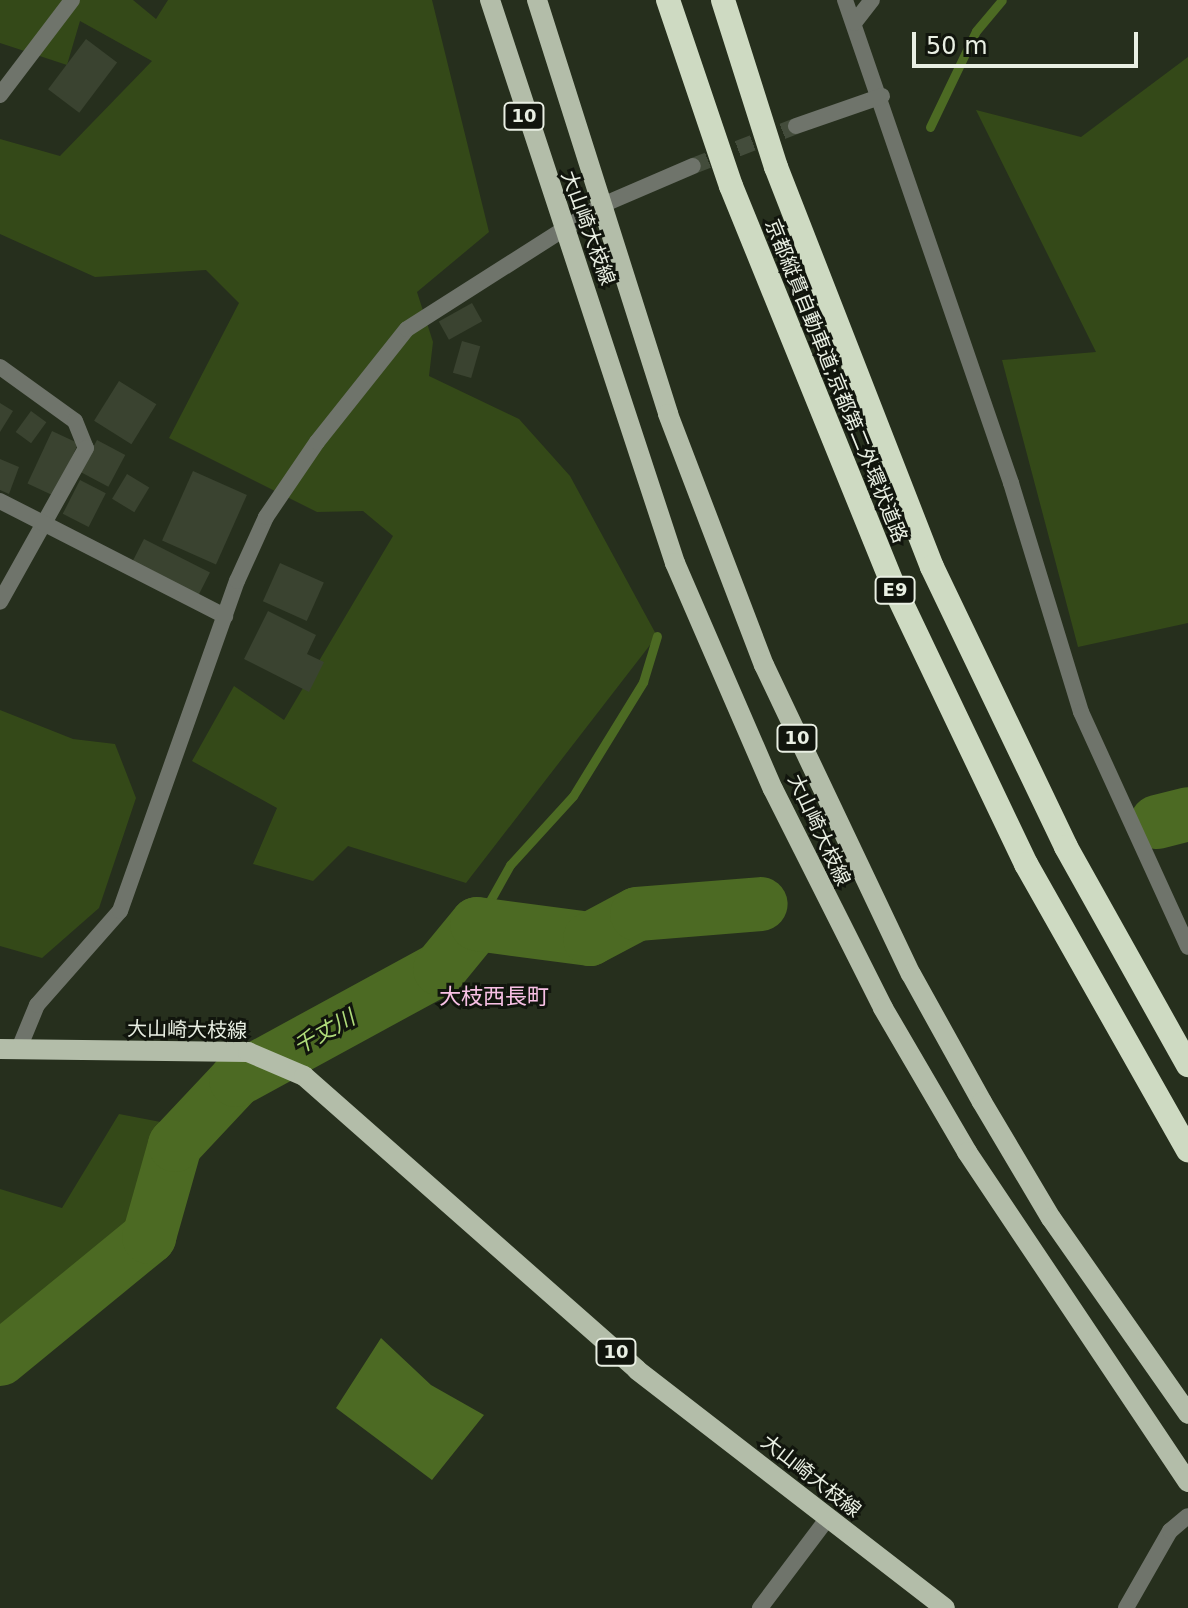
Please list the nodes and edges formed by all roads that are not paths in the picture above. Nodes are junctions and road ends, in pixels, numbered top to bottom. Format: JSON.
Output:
{"nodes":[{"id":1,"x":72,"y":0,"type":"edge"},
{"id":2,"x":490,"y":0,"type":"edge"},
{"id":3,"x":537,"y":0,"type":"edge"},
{"id":4,"x":668,"y":0,"type":"edge"},
{"id":5,"x":723,"y":0,"type":"edge"},
{"id":6,"x":845,"y":0,"type":"edge"},
{"id":7,"x":872,"y":0,"type":"edge"},
{"id":8,"x":854,"y":23,"type":"junction"},
{"id":9,"x":0,"y":95,"type":"edge"},
{"id":10,"x":882,"y":96,"type":"junction"},
{"id":11,"x":796,"y":126,"type":"tunnel mouth"},
{"id":12,"x":693,"y":166,"type":"tunnel mouth"},
{"id":13,"x":600,"y":206,"type":"junction"},
{"id":14,"x":564,"y":230,"type":"junction"},
{"id":15,"x":0,"y":367,"type":"edge"},
{"id":16,"x":0,"y":501,"type":"edge"},
{"id":17,"x":48,"y":522,"type":"junction"},
{"id":18,"x":0,"y":602,"type":"edge"},
{"id":19,"x":225,"y":616,"type":"junction"},
{"id":20,"x":1188,"y":947,"type":"edge"},
{"id":21,"x":9,"y":1050,"type":"edge"},
{"id":22,"x":1188,"y":1065,"type":"edge"},
{"id":23,"x":1188,"y":1150,"type":"edge"},
{"id":24,"x":1188,"y":1414,"type":"edge"},
{"id":25,"x":1188,"y":1482,"type":"edge"},
{"id":26,"x":1188,"y":1516,"type":"edge"},
{"id":27,"x":827,"y":1519,"type":"junction"},
{"id":28,"x":760,"y":1608,"type":"edge"},
{"id":29,"x":945,"y":1608,"type":"edge"},
{"id":30,"x":1126,"y":1608,"type":"edge"}],
"edges":[{"from":1,"to":9,"type":"street"},
{"from":2,"to":14,"type":"main road","name":"大山崎大枝線","number":"10"},
{"from":3,"to":13,"type":"main road","name":"大山崎大枝線","number":"10"},
{"from":4,"to":23,"type":"highway","name":"京都縦貫自動車道;京都第二外環状道路","number":"E9"},
{"from":5,"to":22,"type":"highway","name":"京都縦貫自動車道;京都第二外環状道路","number":"E9"},
{"from":6,"to":8,"type":"street"},
{"from":7,"to":8,"type":"street"},
{"from":8,"to":10,"type":"street"},
{"from":10,"to":11,"type":"street"},
{"from":10,"to":20,"type":"street"},
{"from":12,"to":13,"type":"street"},
{"from":13,"to":14,"type":"street"},
{"from":13,"to":24,"type":"main road","name":"大山崎大枝線","number":"10"},
{"from":14,"to":19,"type":"street"},
{"from":14,"to":25,"type":"main road","name":"大山崎大枝線","number":"10"},
{"from":15,"to":17,"type":"street"},
{"from":16,"to":17,"type":"street"},
{"from":17,"to":18,"type":"street"},
{"from":17,"to":19,"type":"street"},
{"from":19,"to":21,"type":"street"},
{"from":21,"to":27,"type":"main road","name":"大山崎大枝線","number":"10"},
{"from":26,"to":30,"type":"street"},
{"from":27,"to":28,"type":"street"},
{"from":27,"to":29,"type":"main road","name":"大山崎大枝線","number":"10"}]}
